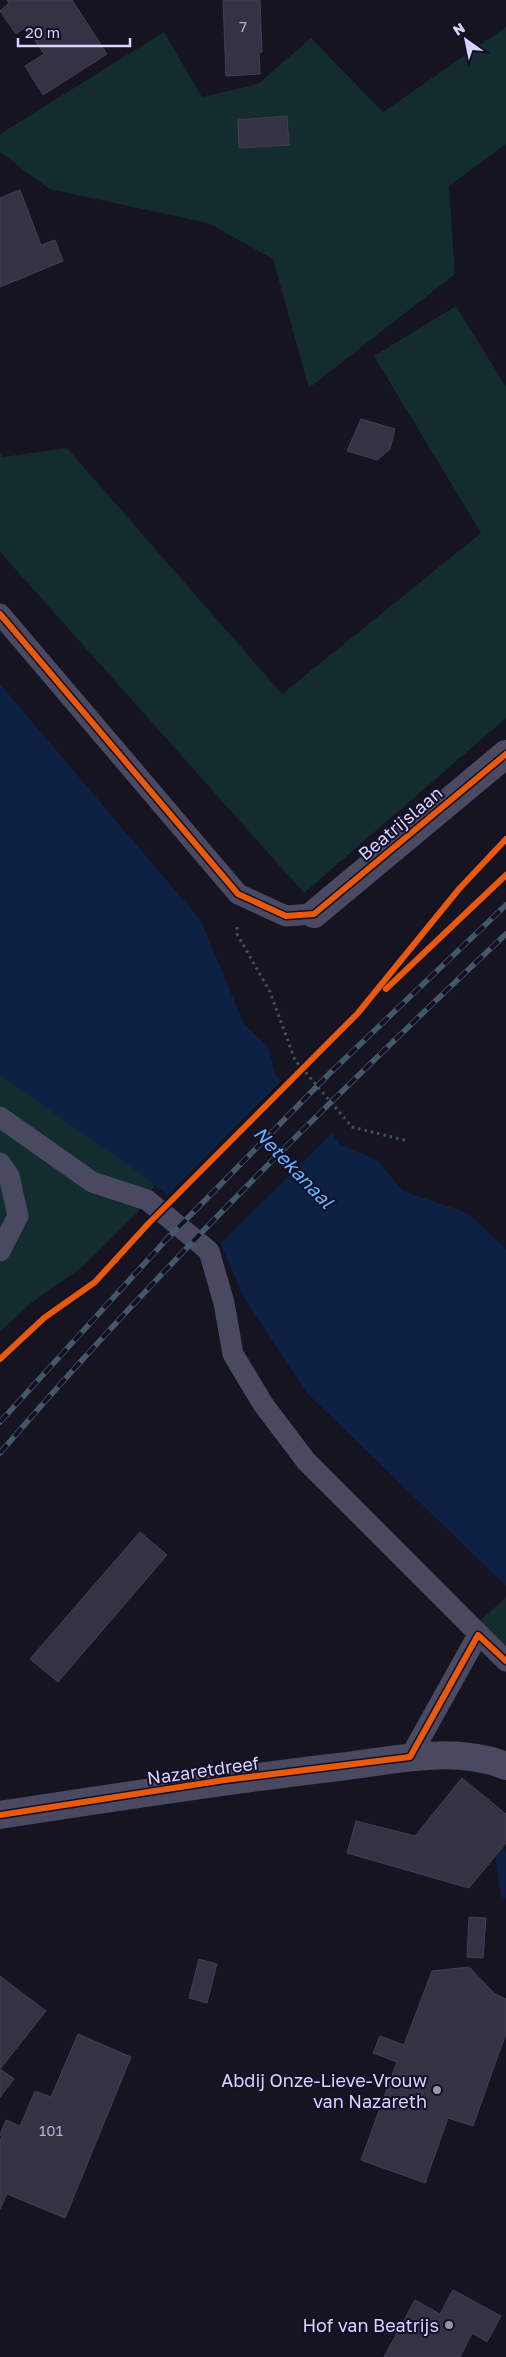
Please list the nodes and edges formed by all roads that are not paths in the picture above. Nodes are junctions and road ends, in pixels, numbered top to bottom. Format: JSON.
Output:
{"nodes":[{"id":1,"x":0,"y":614,"type":"edge"},
{"id":2,"x":506,"y":754,"type":"edge"},
{"id":3,"x":314,"y":914,"type":"joint"},
{"id":4,"x":0,"y":1117,"type":"edge"},
{"id":5,"x":0,"y":1163,"type":"edge"},
{"id":6,"x":0,"y":1251,"type":"edge"},
{"id":7,"x":478,"y":1635,"type":"junction"},
{"id":8,"x":506,"y":1661,"type":"edge"},
{"id":9,"x":410,"y":1757,"type":"junction"},
{"id":10,"x":506,"y":1766,"type":"edge"},
{"id":11,"x":0,"y":1815,"type":"edge"}],
"edges":[{"from":1,"to":3,"type":"lane"},
{"from":2,"to":3,"type":"street","name":"Beatrijslaan"},
{"from":4,"to":7,"type":"lane"},
{"from":5,"to":6,"type":"lane"},
{"from":7,"to":8,"type":"lane"},
{"from":7,"to":9,"type":"lane"},
{"from":9,"to":10,"type":"street","name":"Nazaretdreef"},
{"from":9,"to":11,"type":"street","name":"Nazaretdreef"}]}
